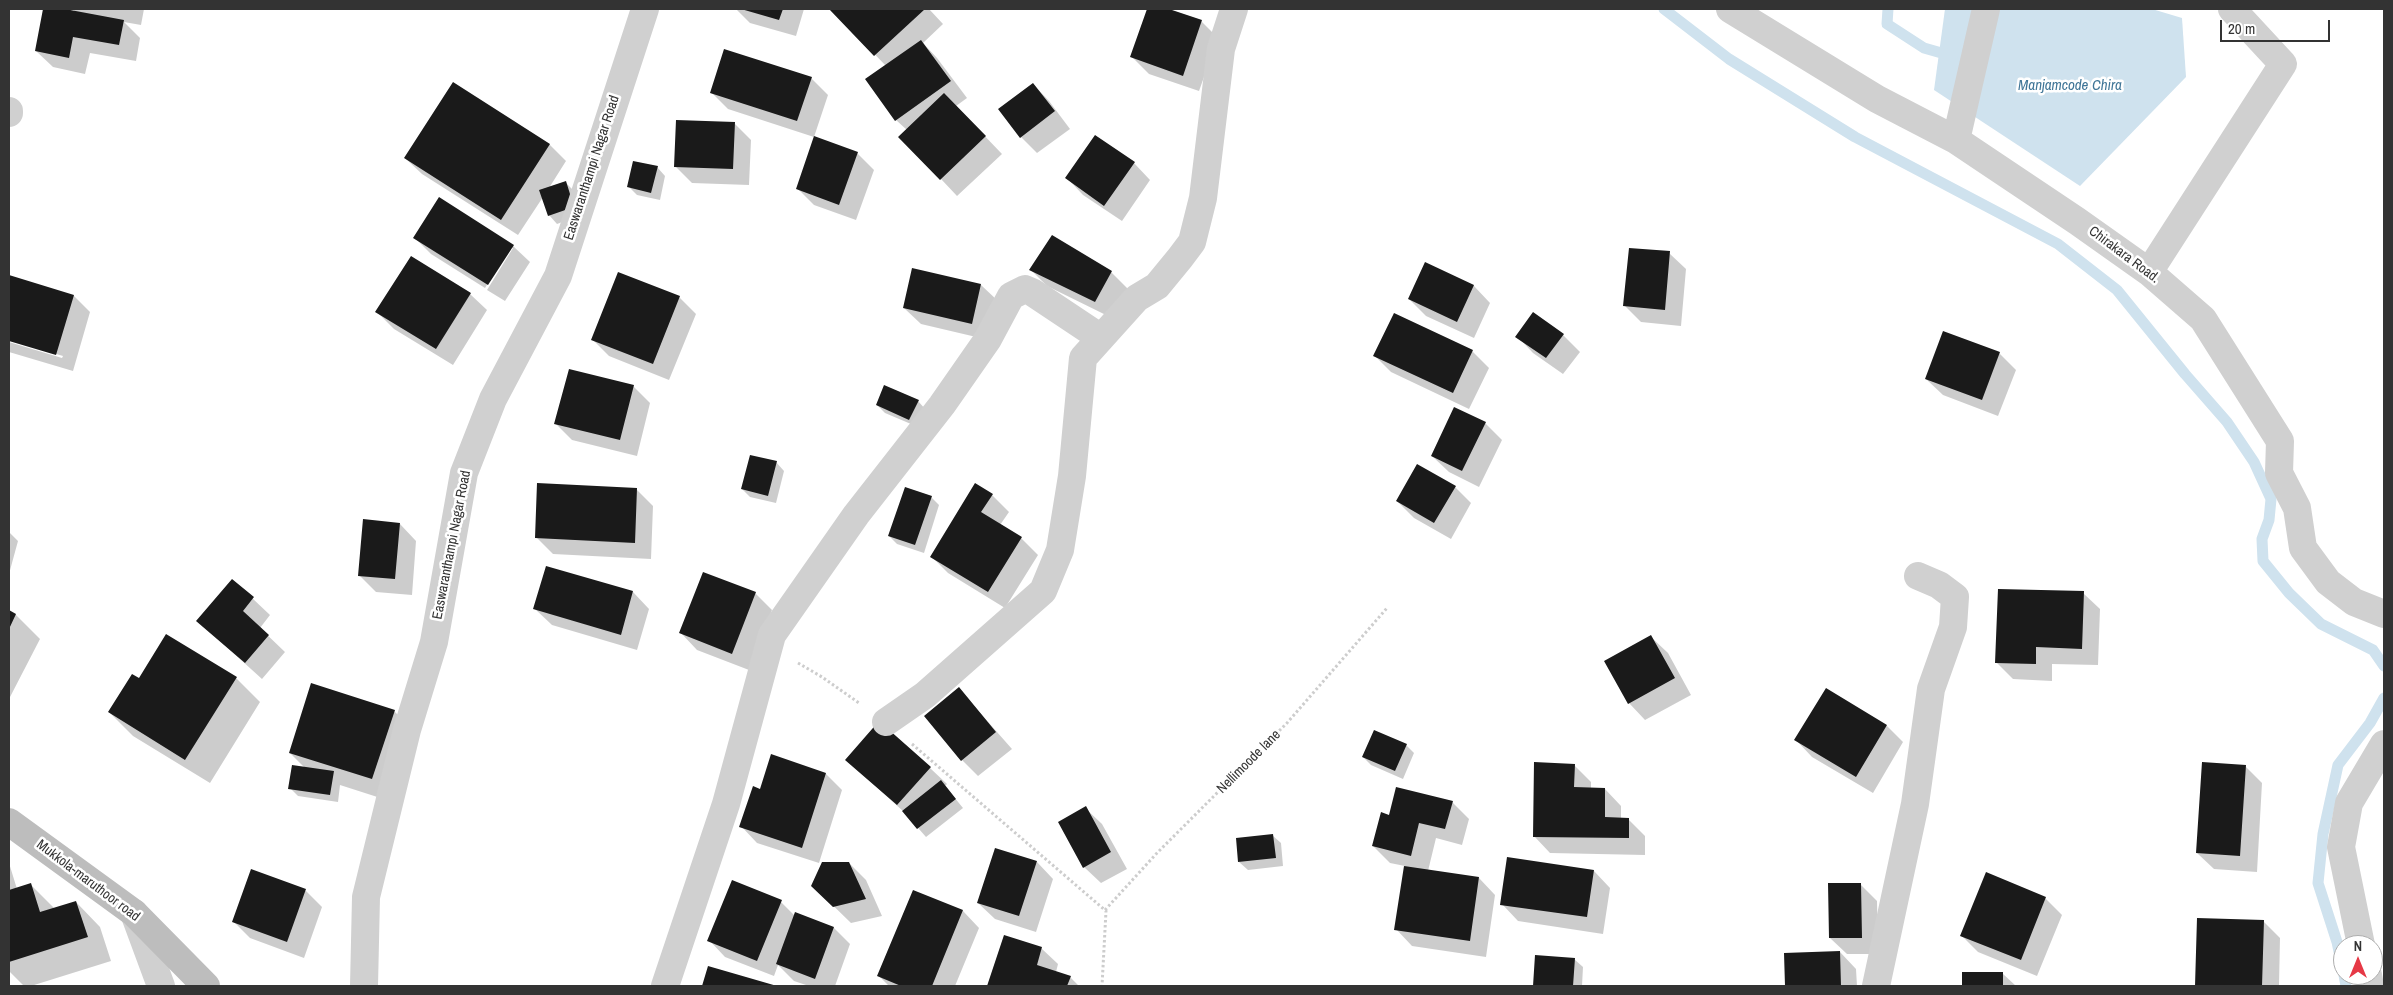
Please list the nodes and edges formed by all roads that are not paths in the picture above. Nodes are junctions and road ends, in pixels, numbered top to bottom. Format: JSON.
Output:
{"nodes":[{"id":1,"x":644,"y":9,"type":"edge"},
{"id":2,"x":1234,"y":9,"type":"edge"},
{"id":3,"x":1730,"y":9,"type":"edge"},
{"id":4,"x":1986,"y":9,"type":"edge"},
{"id":5,"x":2232,"y":9,"type":"edge"},
{"id":6,"x":1956,"y":140,"type":"junction"},
{"id":7,"x":2149,"y":272,"type":"junction"},
{"id":8,"x":1101,"y":338,"type":"junction"},
{"id":9,"x":1918,"y":576,"type":"dead end"},
{"id":10,"x":2384,"y":614,"type":"edge"},
{"id":11,"x":886,"y":722,"type":"road end"},
{"id":12,"x":2384,"y":744,"type":"edge"},
{"id":13,"x":9,"y":822,"type":"edge"},
{"id":14,"x":134,"y":913,"type":"junction"},
{"id":15,"x":2359,"y":935,"type":"edge"},
{"id":16,"x":161,"y":986,"type":"edge"},
{"id":17,"x":206,"y":986,"type":"edge"},
{"id":18,"x":364,"y":986,"type":"edge"},
{"id":19,"x":666,"y":986,"type":"edge"},
{"id":20,"x":1876,"y":986,"type":"edge"}],
"edges":[{"from":1,"to":18,"type":"street","name":"Easwaranthampi Nagar Road"},
{"from":2,"to":8,"type":"street"},
{"from":3,"to":6,"type":"street","name":"Chirakara Road."},
{"from":4,"to":6,"type":"street"},
{"from":5,"to":7,"type":"street"},
{"from":6,"to":7,"type":"street","name":"Chirakara Road."},
{"from":7,"to":10,"type":"street","name":"Chirakara Road."},
{"from":8,"to":11,"type":"street"},
{"from":8,"to":19,"type":"street"},
{"from":9,"to":20,"type":"street"},
{"from":12,"to":15,"type":"street"},
{"from":13,"to":14,"type":"street","name":"Mukkola-maruthoor road"},
{"from":14,"to":16,"type":"street"},
{"from":14,"to":17,"type":"street","name":"Mukkola-maruthoor road"}]}
